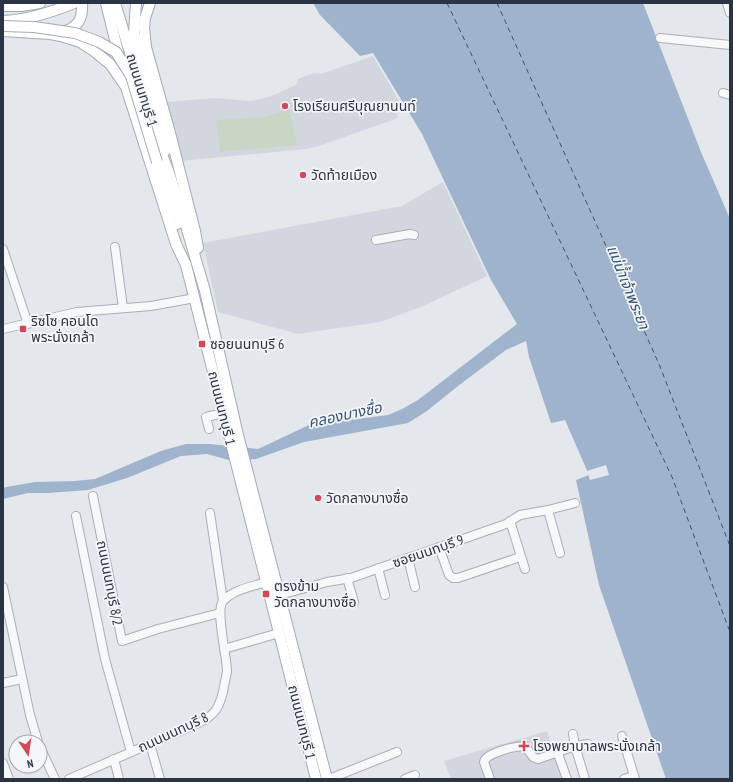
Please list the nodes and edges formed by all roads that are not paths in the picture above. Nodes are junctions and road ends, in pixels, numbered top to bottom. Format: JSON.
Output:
{"nodes":[{"id":1,"x":40,"y":3,"type":"edge"},
{"id":2,"x":74,"y":3,"type":"edge"},
{"id":3,"x":82,"y":3,"type":"edge"},
{"id":4,"x":106,"y":3,"type":"edge"},
{"id":5,"x":115,"y":3,"type":"edge"},
{"id":6,"x":136,"y":3,"type":"edge"},
{"id":7,"x":150,"y":3,"type":"edge"},
{"id":8,"x":727,"y":3,"type":"edge"},
{"id":9,"x":3,"y":6,"type":"edge"},
{"id":10,"x":730,"y":13,"type":"edge"},
{"id":11,"x":3,"y":15,"type":"edge"},
{"id":12,"x":36,"y":15,"type":"junction"},
{"id":13,"x":3,"y":21,"type":"edge"},
{"id":14,"x":3,"y":26,"type":"edge"},
{"id":15,"x":3,"y":31,"type":"edge"},
{"id":16,"x":50,"y":34,"type":"junction"},
{"id":17,"x":660,"y":38,"type":"dead end"},
{"id":18,"x":730,"y":46,"type":"edge"},
{"id":19,"x":126,"y":87,"type":"junction"},
{"id":20,"x":168,"y":170,"type":"junction"},
{"id":21,"x":414,"y":235,"type":"dead end"},
{"id":22,"x":376,"y":240,"type":"dead end"},
{"id":23,"x":116,"y":247,"type":"dead end"},
{"id":24,"x":3,"y":249,"type":"edge"},
{"id":25,"x":186,"y":266,"type":"junction"},
{"id":26,"x":205,"y":291,"type":"junction"},
{"id":27,"x":195,"y":298,"type":"junction"},
{"id":28,"x":123,"y":308,"type":"junction"},
{"id":29,"x":28,"y":324,"type":"junction"},
{"id":30,"x":3,"y":329,"type":"edge"},
{"id":31,"x":224,"y":413,"type":"junction"},
{"id":32,"x":209,"y":429,"type":"dead end"},
{"id":33,"x":234,"y":436,"type":"junction"},
{"id":34,"x":243,"y":472,"type":"junction"},
{"id":35,"x":93,"y":496,"type":"dead end"},
{"id":36,"x":575,"y":503,"type":"dead end"},
{"id":37,"x":548,"y":510,"type":"junction"},
{"id":38,"x":210,"y":514,"type":"dead end"},
{"id":39,"x":76,"y":516,"type":"dead end"},
{"id":40,"x":510,"y":521,"type":"junction"},
{"id":41,"x":439,"y":547,"type":"junction"},
{"id":42,"x":560,"y":553,"type":"dead end"},
{"id":43,"x":520,"y":557,"type":"junction"},
{"id":44,"x":408,"y":558,"type":"junction"},
{"id":45,"x":378,"y":568,"type":"junction"},
{"id":46,"x":524,"y":569,"type":"dead end"},
{"id":47,"x":346,"y":578,"type":"junction"},
{"id":48,"x":266,"y":582,"type":"junction"},
{"id":49,"x":3,"y":586,"type":"edge"},
{"id":50,"x":416,"y":587,"type":"dead end"},
{"id":51,"x":280,"y":595,"type":"junction"},
{"id":52,"x":385,"y":595,"type":"dead end"},
{"id":53,"x":4,"y":597,"type":"edge"},
{"id":54,"x":223,"y":601,"type":"junction"},
{"id":55,"x":354,"y":602,"type":"dead end"},
{"id":56,"x":220,"y":613,"type":"junction"},
{"id":57,"x":279,"y":633,"type":"junction"},
{"id":58,"x":224,"y":648,"type":"junction"},
{"id":59,"x":22,"y":679,"type":"junction"},
{"id":60,"x":3,"y":683,"type":"edge"},
{"id":61,"x":36,"y":734,"type":"edge"},
{"id":62,"x":573,"y":734,"type":"dead end"},
{"id":63,"x":622,"y":736,"type":"dead end"},
{"id":64,"x":150,"y":744,"type":"junction"},
{"id":65,"x":588,"y":744,"type":"dead end"},
{"id":66,"x":575,"y":746,"type":"junction"},
{"id":67,"x":131,"y":752,"type":"junction"},
{"id":68,"x":397,"y":752,"type":"dead end"},
{"id":69,"x":557,"y":752,"type":"junction"},
{"id":70,"x":114,"y":759,"type":"junction"},
{"id":71,"x":3,"y":763,"type":"edge"},
{"id":72,"x":48,"y":764,"type":"edge"},
{"id":73,"x":415,"y":775,"type":"dead end"},
{"id":74,"x":630,"y":778,"type":"edge"},
{"id":75,"x":10,"y":779,"type":"edge"},
{"id":76,"x":55,"y":779,"type":"edge"},
{"id":77,"x":69,"y":779,"type":"edge"},
{"id":78,"x":119,"y":779,"type":"edge"},
{"id":79,"x":160,"y":779,"type":"edge"},
{"id":80,"x":316,"y":779,"type":"edge"},
{"id":81,"x":328,"y":779,"type":"edge"},
{"id":82,"x":405,"y":779,"type":"edge"},
{"id":83,"x":490,"y":779,"type":"edge"},
{"id":84,"x":567,"y":779,"type":"edge"},
{"id":85,"x":585,"y":779,"type":"edge"}],
"edges":[{"from":1,"to":9,"type":"main road"},
{"from":2,"to":12,"type":"main road"},
{"from":3,"to":16,"type":"main road"},
{"from":4,"to":19,"type":"main road"},
{"from":5,"to":20,"type":"main road","name":"ถนนนนทบุรี 1"},
{"from":6,"to":20,"type":"main road"},
{"from":7,"to":26,"type":"main road"},
{"from":8,"to":10,"type":"street"},
{"from":11,"to":12,"type":"main road"},
{"from":12,"to":13,"type":"main road"},
{"from":14,"to":25,"type":"main road","bridge":true},
{"from":15,"to":16,"type":"main road","name":"ถนนนนทบุรี 1"},
{"from":16,"to":19,"type":"main road","name":"ถนนนนทบุรี 1"},
{"from":17,"to":18,"type":"street"},
{"from":19,"to":25,"type":"main road","name":"ถนนนนทบุรี 1"},
{"from":20,"to":26,"type":"main road","name":"ถนนนนทบุรี 1"},
{"from":21,"to":22,"type":"street"},
{"from":23,"to":28,"type":"street"},
{"from":24,"to":29,"type":"street"},
{"from":25,"to":27,"type":"main road","name":"ถนนนนทบุรี 1"},
{"from":26,"to":33,"type":"main road","name":"ถนนนนทบุรี 1"},
{"from":27,"to":28,"type":"street"},
{"from":27,"to":31,"type":"main road","name":"ถนนนนทบุรี 1"},
{"from":28,"to":29,"type":"street"},
{"from":29,"to":30,"type":"street"},
{"from":31,"to":32,"type":"street"},
{"from":31,"to":33,"type":"main road","name":"ถนนนนทบุรี 1"},
{"from":33,"to":34,"type":"main road","name":"ถนนนนทบุรี 1"},
{"from":34,"to":48,"type":"main road","name":"ถนนนนทบุรี 1"},
{"from":34,"to":51,"type":"main road","name":"ถนนนนทบุรี 1"},
{"from":35,"to":56,"type":"street","name":"ถนนนนทบุรี 8/2"},
{"from":36,"to":37,"type":"street","name":"ซอยนนทบุรี 9"},
{"from":37,"to":40,"type":"street","name":"ซอยนนทบุรี 9"},
{"from":37,"to":42,"type":"street"},
{"from":38,"to":54,"type":"street","name":"ถนนนนทบุรี 8"},
{"from":39,"to":67,"type":"street"},
{"from":40,"to":41,"type":"street","name":"ซอยนนทบุรี 9"},
{"from":40,"to":43,"type":"street"},
{"from":41,"to":43,"type":"street"},
{"from":41,"to":44,"type":"street","name":"ซอยนนทบุรี 9"},
{"from":43,"to":46,"type":"street"},
{"from":44,"to":45,"type":"street","name":"ซอยนนทบุรี 9"},
{"from":44,"to":50,"type":"street"},
{"from":45,"to":47,"type":"street","name":"ซอยนนทบุรี 9"},
{"from":45,"to":52,"type":"street"},
{"from":47,"to":51,"type":"street","name":"ซอยนนทบุรี 9"},
{"from":47,"to":55,"type":"street"},
{"from":48,"to":54,"type":"street"},
{"from":48,"to":57,"type":"main road","name":"ถนนนนทบุรี 1"},
{"from":49,"to":53,"type":"street"},
{"from":51,"to":81,"type":"main road","name":"ถนนนนทบุรี 1"},
{"from":53,"to":59,"type":"street"},
{"from":54,"to":56,"type":"street","name":"ถนนนนทบุรี 8"},
{"from":56,"to":58,"type":"street","name":"ถนนนนทบุรี 8"},
{"from":57,"to":58,"type":"street"},
{"from":57,"to":80,"type":"main road","name":"ถนนนนทบุรี 1"},
{"from":58,"to":64,"type":"street","name":"ถนนนนทบุรี 8"},
{"from":59,"to":60,"type":"street"},
{"from":59,"to":61,"type":"street"},
{"from":62,"to":66,"type":"street"},
{"from":63,"to":74,"type":"street"},
{"from":64,"to":67,"type":"street","name":"ถนนนนทบุรี 8"},
{"from":64,"to":79,"type":"street"},
{"from":65,"to":66,"type":"street"},
{"from":66,"to":69,"type":"street"},
{"from":66,"to":85,"type":"street"},
{"from":67,"to":70,"type":"street","name":"ถนนนนทบุรี 8"},
{"from":68,"to":81,"type":"street"},
{"from":69,"to":83,"type":"street"},
{"from":69,"to":84,"type":"street"},
{"from":70,"to":77,"type":"street","name":"ถนนนนทบุรี 8"},
{"from":70,"to":78,"type":"street"},
{"from":71,"to":75,"type":"street"},
{"from":72,"to":76,"type":"street"},
{"from":73,"to":82,"type":"street"}]}
